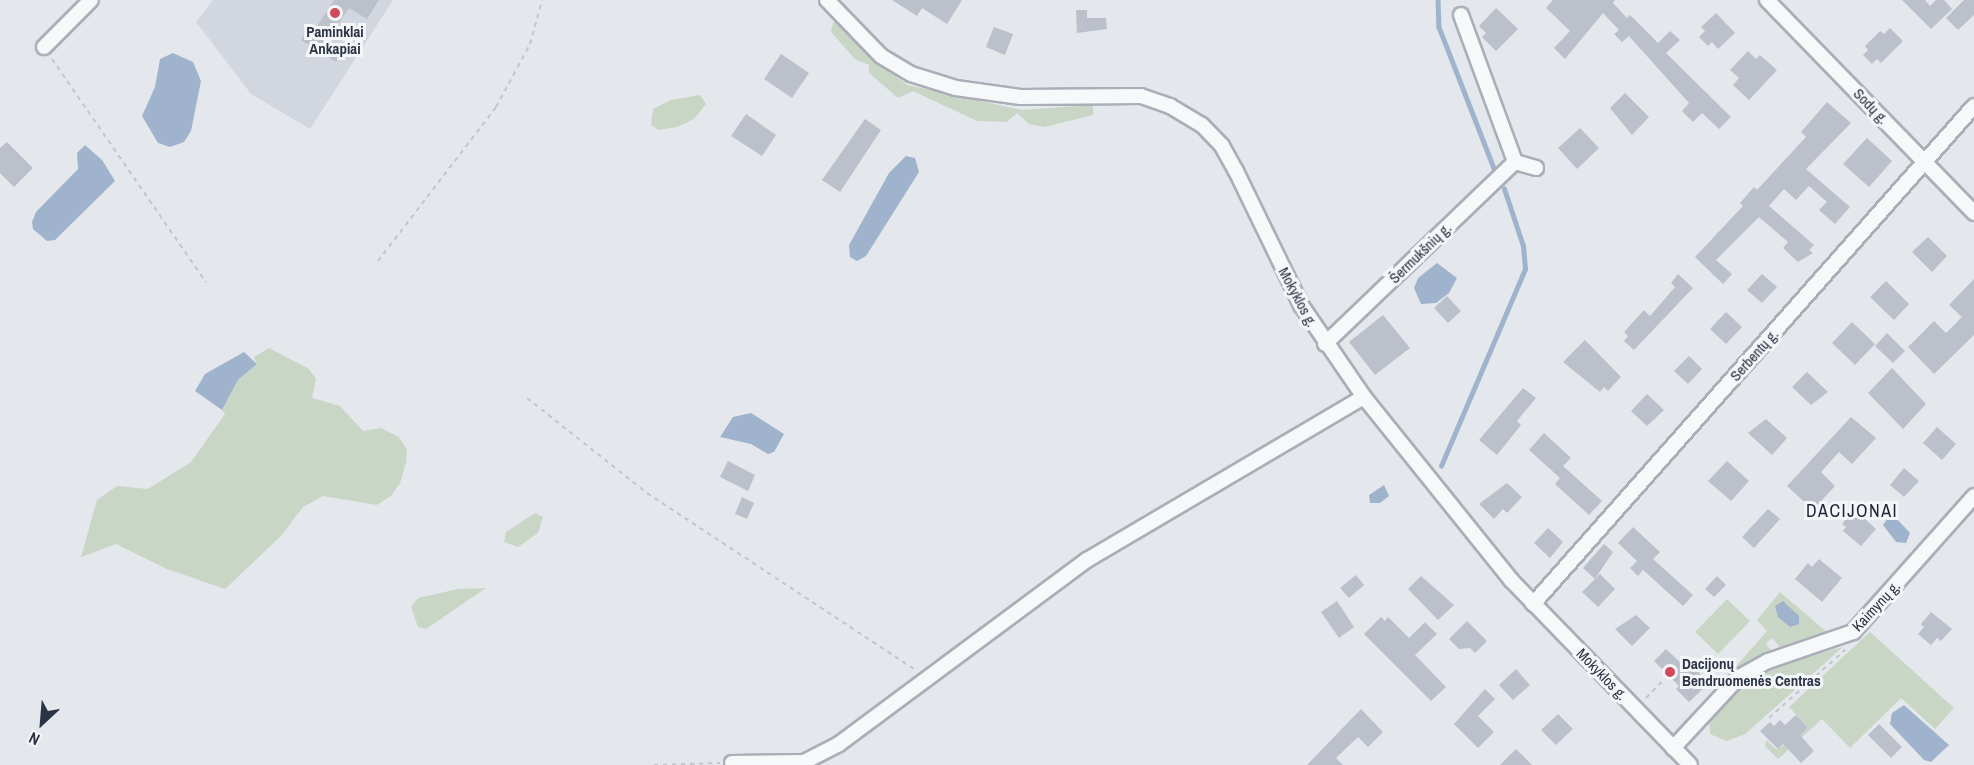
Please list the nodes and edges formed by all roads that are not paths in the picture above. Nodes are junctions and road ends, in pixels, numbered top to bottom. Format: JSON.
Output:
{"nodes":[{"id":1,"x":91,"y":0,"type":"edge"},
{"id":2,"x":827,"y":0,"type":"edge"},
{"id":3,"x":1767,"y":0,"type":"edge"},
{"id":4,"x":1461,"y":15,"type":"dead end"},
{"id":5,"x":44,"y":47,"type":"road end"},
{"id":6,"x":1974,"y":106,"type":"edge"},
{"id":7,"x":1515,"y":162,"type":"junction"},
{"id":8,"x":1926,"y":162,"type":"junction"},
{"id":9,"x":1536,"y":168,"type":"dead end"},
{"id":10,"x":1974,"y":213,"type":"edge"},
{"id":11,"x":1325,"y":344,"type":"junction"},
{"id":12,"x":1364,"y":397,"type":"junction"},
{"id":13,"x":1974,"y":496,"type":"edge"},
{"id":14,"x":1533,"y":604,"type":"junction"},
{"id":15,"x":1673,"y":748,"type":"junction"},
{"id":16,"x":728,"y":763,"type":"road end"},
{"id":17,"x":1690,"y":765,"type":"edge"}],
"edges":[{"from":1,"to":5,"type":"street"},
{"from":2,"to":11,"type":"street","name":"Mokyklos g."},
{"from":3,"to":8,"type":"street","name":"Sodų g."},
{"from":4,"to":7,"type":"street"},
{"from":6,"to":8,"type":"street","name":"Serbentų g."},
{"from":7,"to":9,"type":"street"},
{"from":7,"to":11,"type":"street","name":"Šermukšnių g."},
{"from":8,"to":10,"type":"street","name":"Sodų g."},
{"from":8,"to":14,"type":"street","name":"Serbentų g."},
{"from":11,"to":12,"type":"street","name":"Mokyklos g."},
{"from":12,"to":14,"type":"street","name":"Mokyklos g."},
{"from":12,"to":16,"type":"street"},
{"from":13,"to":15,"type":"street","name":"Kaimynų g."},
{"from":14,"to":15,"type":"street","name":"Mokyklos g."},
{"from":15,"to":17,"type":"street","name":"Mokyklos g."}]}
